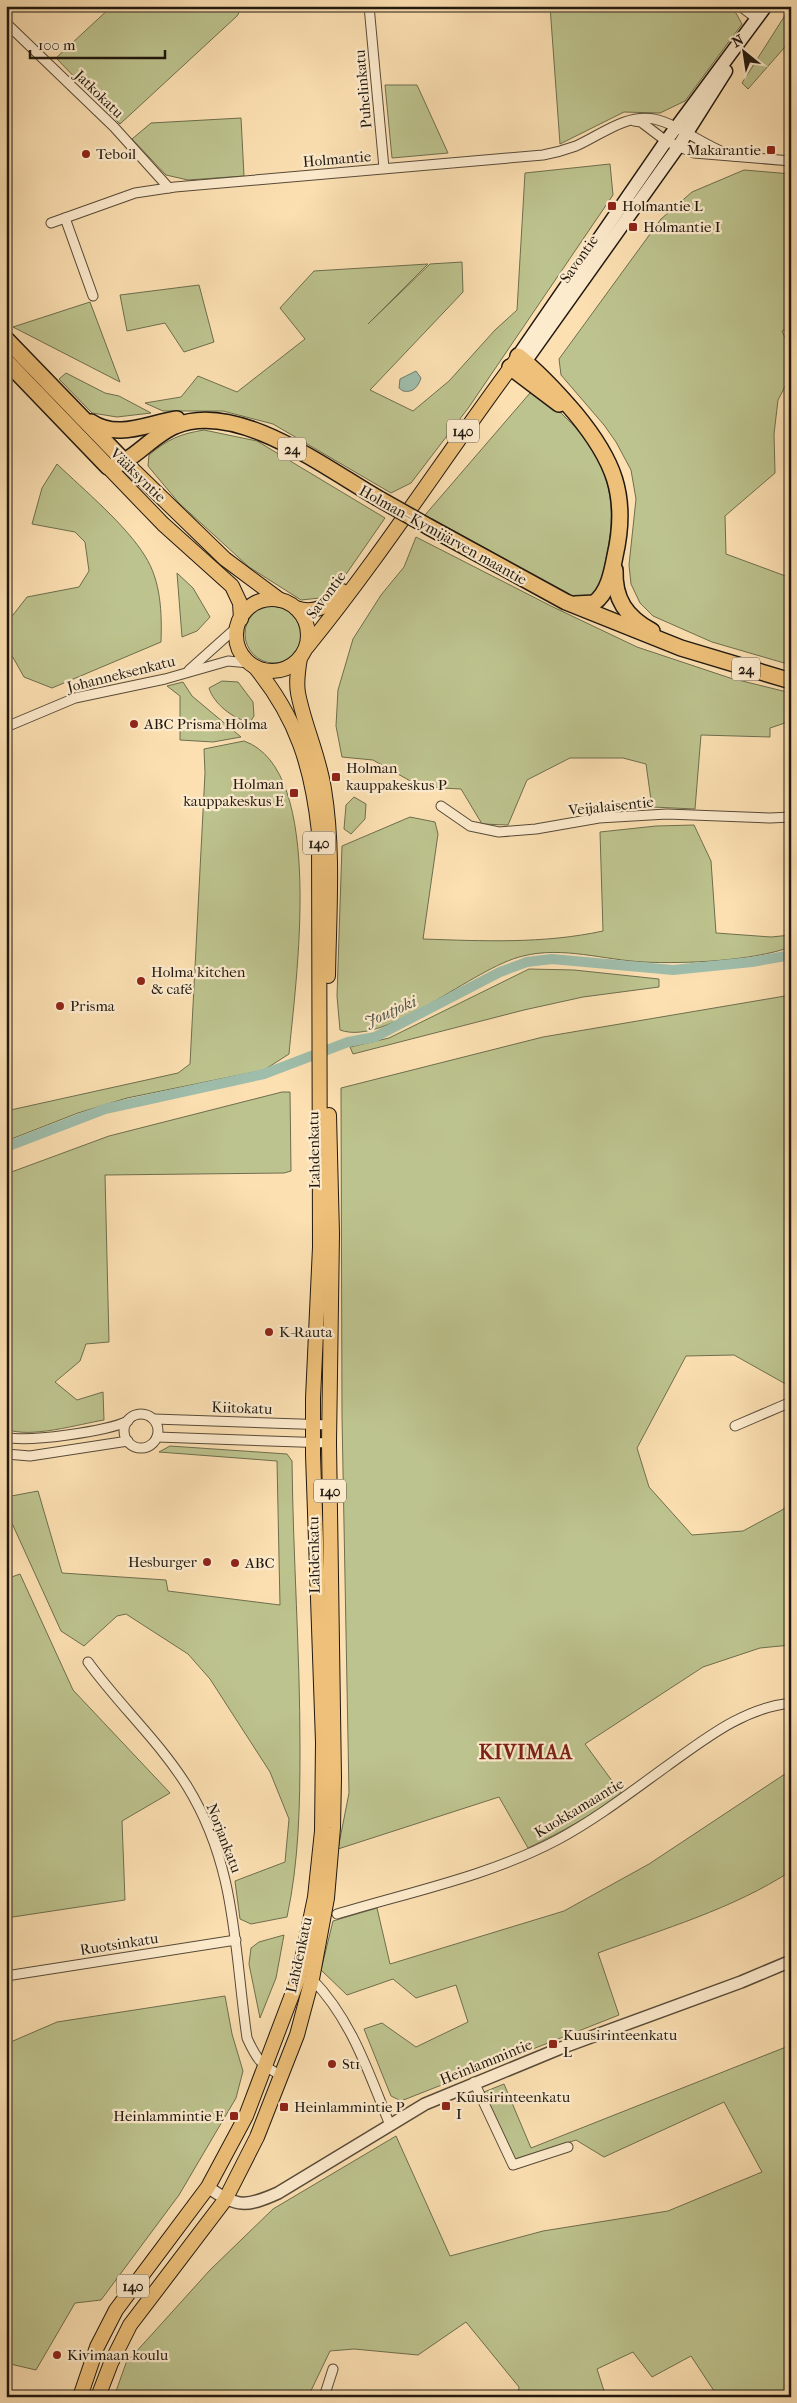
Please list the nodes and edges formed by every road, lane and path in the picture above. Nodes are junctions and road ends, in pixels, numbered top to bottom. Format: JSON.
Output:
{"nodes":[{"id":1,"x":369,"y":6,"type":"edge"},
{"id":2,"x":740,"y":6,"type":"edge"},
{"id":3,"x":766,"y":6,"type":"edge"},
{"id":4,"x":757,"y":19,"type":"junction"},
{"id":5,"x":6,"y":23,"type":"edge"},
{"id":6,"x":624,"y":123,"type":"junction"},
{"id":7,"x":681,"y":131,"type":"junction"},
{"id":8,"x":672,"y":144,"type":"junction"},
{"id":9,"x":734,"y":156,"type":"junction"},
{"id":10,"x":791,"y":161,"type":"edge"},
{"id":11,"x":384,"y":168,"type":"junction"},
{"id":12,"x":169,"y":188,"type":"junction"},
{"id":13,"x":66,"y":218,"type":"junction"},
{"id":14,"x":51,"y":223,"type":"dead end"},
{"id":15,"x":93,"y":296,"type":"dead end"},
{"id":16,"x":6,"y":339,"type":"edge"},
{"id":17,"x":6,"y":361,"type":"edge"},
{"id":18,"x":517,"y":365,"type":"junction"},
{"id":19,"x":74,"y":408,"type":"junction"},
{"id":20,"x":201,"y":419,"type":"junction"},
{"id":21,"x":125,"y":462,"type":"junction"},
{"id":22,"x":108,"y":467,"type":"junction"},
{"id":23,"x":615,"y":559,"type":"junction"},
{"id":24,"x":371,"y":562,"type":"junction"},
{"id":25,"x":280,"y":600,"type":"junction"},
{"id":26,"x":566,"y":602,"type":"junction"},
{"id":27,"x":296,"y":608,"type":"junction"},
{"id":28,"x":239,"y":623,"type":"junction"},
{"id":29,"x":303,"y":653,"type":"junction"},
{"id":30,"x":701,"y":655,"type":"junction"},
{"id":31,"x":252,"y":665,"type":"junction"},
{"id":32,"x":187,"y":672,"type":"junction"},
{"id":33,"x":791,"y":681,"type":"edge"},
{"id":34,"x":6,"y":727,"type":"edge"},
{"id":35,"x":441,"y":806,"type":"dead end"},
{"id":36,"x":791,"y":817,"type":"edge"},
{"id":37,"x":323,"y":1033,"type":"junction"},
{"id":38,"x":324,"y":1085,"type":"junction"},
{"id":39,"x":791,"y":1402,"type":"edge"},
{"id":40,"x":154,"y":1419,"type":"junction"},
{"id":41,"x":128,"y":1421,"type":"junction"},
{"id":42,"x":313,"y":1425,"type":"junction"},
{"id":43,"x":330,"y":1425,"type":"junction"},
{"id":44,"x":735,"y":1426,"type":"dead end"},
{"id":45,"x":6,"y":1437,"type":"edge"},
{"id":46,"x":157,"y":1437,"type":"junction"},
{"id":47,"x":128,"y":1441,"type":"junction"},
{"id":48,"x":313,"y":1442,"type":"junction"},
{"id":49,"x":329,"y":1442,"type":"junction"},
{"id":50,"x":6,"y":1454,"type":"edge"},
{"id":51,"x":88,"y":1662,"type":"dead end"},
{"id":52,"x":791,"y":1703,"type":"edge"},
{"id":53,"x":321,"y":1897,"type":"junction"},
{"id":54,"x":337,"y":1914,"type":"dead end"},
{"id":55,"x":236,"y":1940,"type":"junction"},
{"id":56,"x":791,"y":1961,"type":"edge"},
{"id":57,"x":6,"y":1976,"type":"edge"},
{"id":58,"x":312,"y":1979,"type":"junction"},
{"id":59,"x":265,"y":2068,"type":"junction"},
{"id":60,"x":281,"y":2076,"type":"junction"},
{"id":61,"x":474,"y":2082,"type":"junction"},
{"id":62,"x":390,"y":2125,"type":"junction"},
{"id":63,"x":568,"y":2147,"type":"dead end"},
{"id":64,"x":208,"y":2187,"type":"junction"},
{"id":65,"x":225,"y":2200,"type":"junction"},
{"id":66,"x":333,"y":2369,"type":"dead end"},
{"id":67,"x":80,"y":2397,"type":"edge"},
{"id":68,"x":98,"y":2397,"type":"edge"},
{"id":69,"x":324,"y":2397,"type":"edge"}],
"edges":[{"from":1,"to":11,"type":"street","name":"Puhelinkatu"},
{"from":2,"to":4,"type":"street"},
{"from":3,"to":4,"type":"main road","name":"Savontie","number":"140"},
{"from":4,"to":7,"type":"main road","name":"Savontie","number":"140"},
{"from":5,"to":12,"type":"street","name":"Jatkokatu"},
{"from":6,"to":7,"type":"street","name":"Holmantie"},
{"from":6,"to":8,"type":"street"},
{"from":6,"to":11,"type":"street","name":"Holmantie"},
{"from":7,"to":8,"type":"main road","name":"Savontie","number":"140"},
{"from":7,"to":9,"type":"street"},
{"from":8,"to":9,"type":"street"},
{"from":8,"to":18,"type":"main road","name":"Savontie","number":"140"},
{"from":9,"to":10,"type":"street"},
{"from":11,"to":12,"type":"street","name":"Holmantie"},
{"from":12,"to":13,"type":"street","name":"Holmantie"},
{"from":13,"to":14,"type":"street","name":"Holmantie"},
{"from":13,"to":15,"type":"street"},
{"from":16,"to":19,"type":"highway","name":"Vääksyntie","number":"24"},
{"from":17,"to":22,"type":"highway","name":"Vääksyntie"},
{"from":18,"to":23,"type":"highway"},
{"from":18,"to":24,"type":"main road","name":"Savontie","number":"140"},
{"from":19,"to":20,"type":"highway","number":"24"},
{"from":19,"to":21,"type":"highway","name":"Vääksyntie","number":"24"},
{"from":20,"to":21,"type":"highway","name":"Holman–Kymijärven maantie","number":"24"},
{"from":20,"to":26,"type":"highway","name":"Holman–Kymijärven maantie","number":"24","bridge":true},
{"from":21,"to":22,"type":"highway","name":"Holman–Kymijärven maantie","number":"24"},
{"from":21,"to":25,"type":"main road","name":"Vääksyntie","number":"24"},
{"from":22,"to":28,"type":"main road","name":"Vääksyntie","number":"140"},
{"from":23,"to":26,"type":"highway"},
{"from":23,"to":30,"type":"highway"},
{"from":24,"to":27,"type":"main road","name":"Savontie","number":"140"},
{"from":24,"to":29,"type":"main road","name":"Savontie","number":"140"},
{"from":25,"to":27,"type":"main road","number":"140"},
{"from":25,"to":28,"type":"main road"},
{"from":26,"to":30,"type":"highway","name":"Holman–Kymijärven maantie","number":"24"},
{"from":27,"to":29,"type":"main road","number":"140"},
{"from":28,"to":31,"type":"main road","number":"140"},
{"from":28,"to":32,"type":"street","name":"Johanneksenkatu"},
{"from":29,"to":31,"type":"main road","number":"140"},
{"from":29,"to":37,"type":"main road","name":"Lahdenkatu","number":"140"},
{"from":30,"to":33,"type":"highway","name":"Holman–Kymijärven maantie","number":"24"},
{"from":31,"to":32,"type":"street","name":"Johanneksenkatu"},
{"from":31,"to":37,"type":"main road","name":"Lahdenkatu","number":"140"},
{"from":32,"to":34,"type":"street","name":"Johanneksenkatu"},
{"from":35,"to":36,"type":"street","name":"Veijalaisentie"},
{"from":37,"to":38,"type":"main road","name":"Lahdenkatu","number":"140"},
{"from":38,"to":42,"type":"main road","name":"Lahdenkatu"},
{"from":38,"to":43,"type":"main road","name":"Lahdenkatu","number":"140"},
{"from":39,"to":44,"type":"street"},
{"from":40,"to":41,"type":"street"},
{"from":40,"to":42,"type":"street","name":"Kiitokatu"},
{"from":40,"to":46,"type":"street"},
{"from":41,"to":45,"type":"street"},
{"from":41,"to":47,"type":"street"},
{"from":42,"to":43,"type":"street","name":"Kiitokatu"},
{"from":42,"to":48,"type":"main road","name":"Lahdenkatu"},
{"from":43,"to":49,"type":"main road","name":"Lahdenkatu","number":"140"},
{"from":46,"to":47,"type":"street"},
{"from":46,"to":48,"type":"street","name":"Kiitokatu"},
{"from":47,"to":50,"type":"street"},
{"from":48,"to":49,"type":"street","name":"Kiitokatu"},
{"from":48,"to":53,"type":"main road","name":"Lahdenkatu"},
{"from":49,"to":53,"type":"main road","name":"Lahdenkatu","number":"140"},
{"from":51,"to":55,"type":"street","name":"Norjankatu"},
{"from":52,"to":54,"type":"street","name":"Kuokkamaantie"},
{"from":53,"to":58,"type":"main road","name":"Lahdenkatu","number":"140"},
{"from":53,"to":59,"type":"main road","name":"Lahdenkatu","number":"140"},
{"from":55,"to":57,"type":"street","name":"Ruotsinkatu"},
{"from":55,"to":59,"type":"street","name":"Norjankatu"},
{"from":56,"to":61,"type":"street","name":"Heinlammintie"},
{"from":58,"to":60,"type":"main road","name":"Lahdenkatu","number":"140"},
{"from":58,"to":62,"type":"street"},
{"from":59,"to":60,"type":"street"},
{"from":59,"to":64,"type":"main road","name":"Lahdenkatu","number":"140"},
{"from":60,"to":65,"type":"main road","name":"Lahdenkatu","number":"140"},
{"from":61,"to":62,"type":"street","name":"Heinlammintie"},
{"from":61,"to":63,"type":"street"},
{"from":62,"to":65,"type":"street","name":"Heinlammintie"},
{"from":64,"to":65,"type":"street","name":"Heinlammintie"},
{"from":64,"to":67,"type":"main road","name":"Lahdenkatu","number":"140"},
{"from":65,"to":68,"type":"main road","name":"Lahdenkatu","number":"140"},
{"from":66,"to":69,"type":"street"}]}
